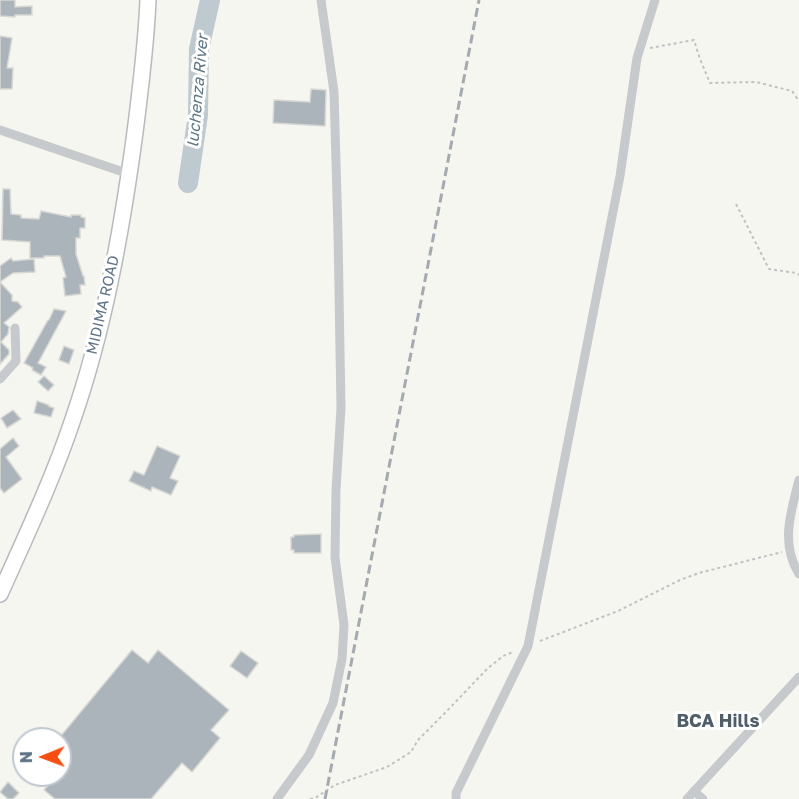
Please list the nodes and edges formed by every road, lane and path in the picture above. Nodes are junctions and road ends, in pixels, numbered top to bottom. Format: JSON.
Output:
{"nodes":[{"id":1,"x":148,"y":0,"type":"edge"},
{"id":2,"x":321,"y":0,"type":"edge"},
{"id":3,"x":655,"y":0,"type":"edge"},
{"id":4,"x":640,"y":50,"type":"junction"},
{"id":5,"x":799,"y":101,"type":"edge"},
{"id":6,"x":0,"y":130,"type":"edge"},
{"id":7,"x":129,"y":174,"type":"junction"},
{"id":8,"x":736,"y":204,"type":"dead end"},
{"id":9,"x":799,"y":275,"type":"edge"},
{"id":10,"x":15,"y":328,"type":"dead end"},
{"id":11,"x":0,"y":379,"type":"edge"},
{"id":12,"x":799,"y":480,"type":"edge"},
{"id":13,"x":789,"y":550,"type":"junction"},
{"id":14,"x":799,"y":574,"type":"edge"},
{"id":15,"x":0,"y":594,"type":"edge"},
{"id":16,"x":528,"y":646,"type":"junction"},
{"id":17,"x":799,"y":677,"type":"edge"},
{"id":18,"x":694,"y":791,"type":"junction"},
{"id":19,"x":277,"y":799,"type":"edge"},
{"id":20,"x":310,"y":799,"type":"edge"},
{"id":21,"x":456,"y":799,"type":"edge"},
{"id":22,"x":687,"y":799,"type":"edge"},
{"id":23,"x":703,"y":799,"type":"edge"}],
"edges":[{"from":1,"to":7,"type":"main road","name":"MIDIMA ROAD"},
{"from":2,"to":19,"type":"street"},
{"from":3,"to":4,"type":"street"},
{"from":4,"to":5,"type":"path"},
{"from":4,"to":16,"type":"street"},
{"from":6,"to":7,"type":"street"},
{"from":7,"to":15,"type":"main road","name":"MIDIMA ROAD"},
{"from":8,"to":9,"type":"path"},
{"from":10,"to":11,"type":"street"},
{"from":12,"to":13,"type":"street"},
{"from":13,"to":14,"type":"street"},
{"from":13,"to":16,"type":"path"},
{"from":16,"to":20,"type":"path"},
{"from":16,"to":21,"type":"street"},
{"from":17,"to":18,"type":"street"},
{"from":18,"to":22,"type":"street"},
{"from":18,"to":23,"type":"street"}]}
